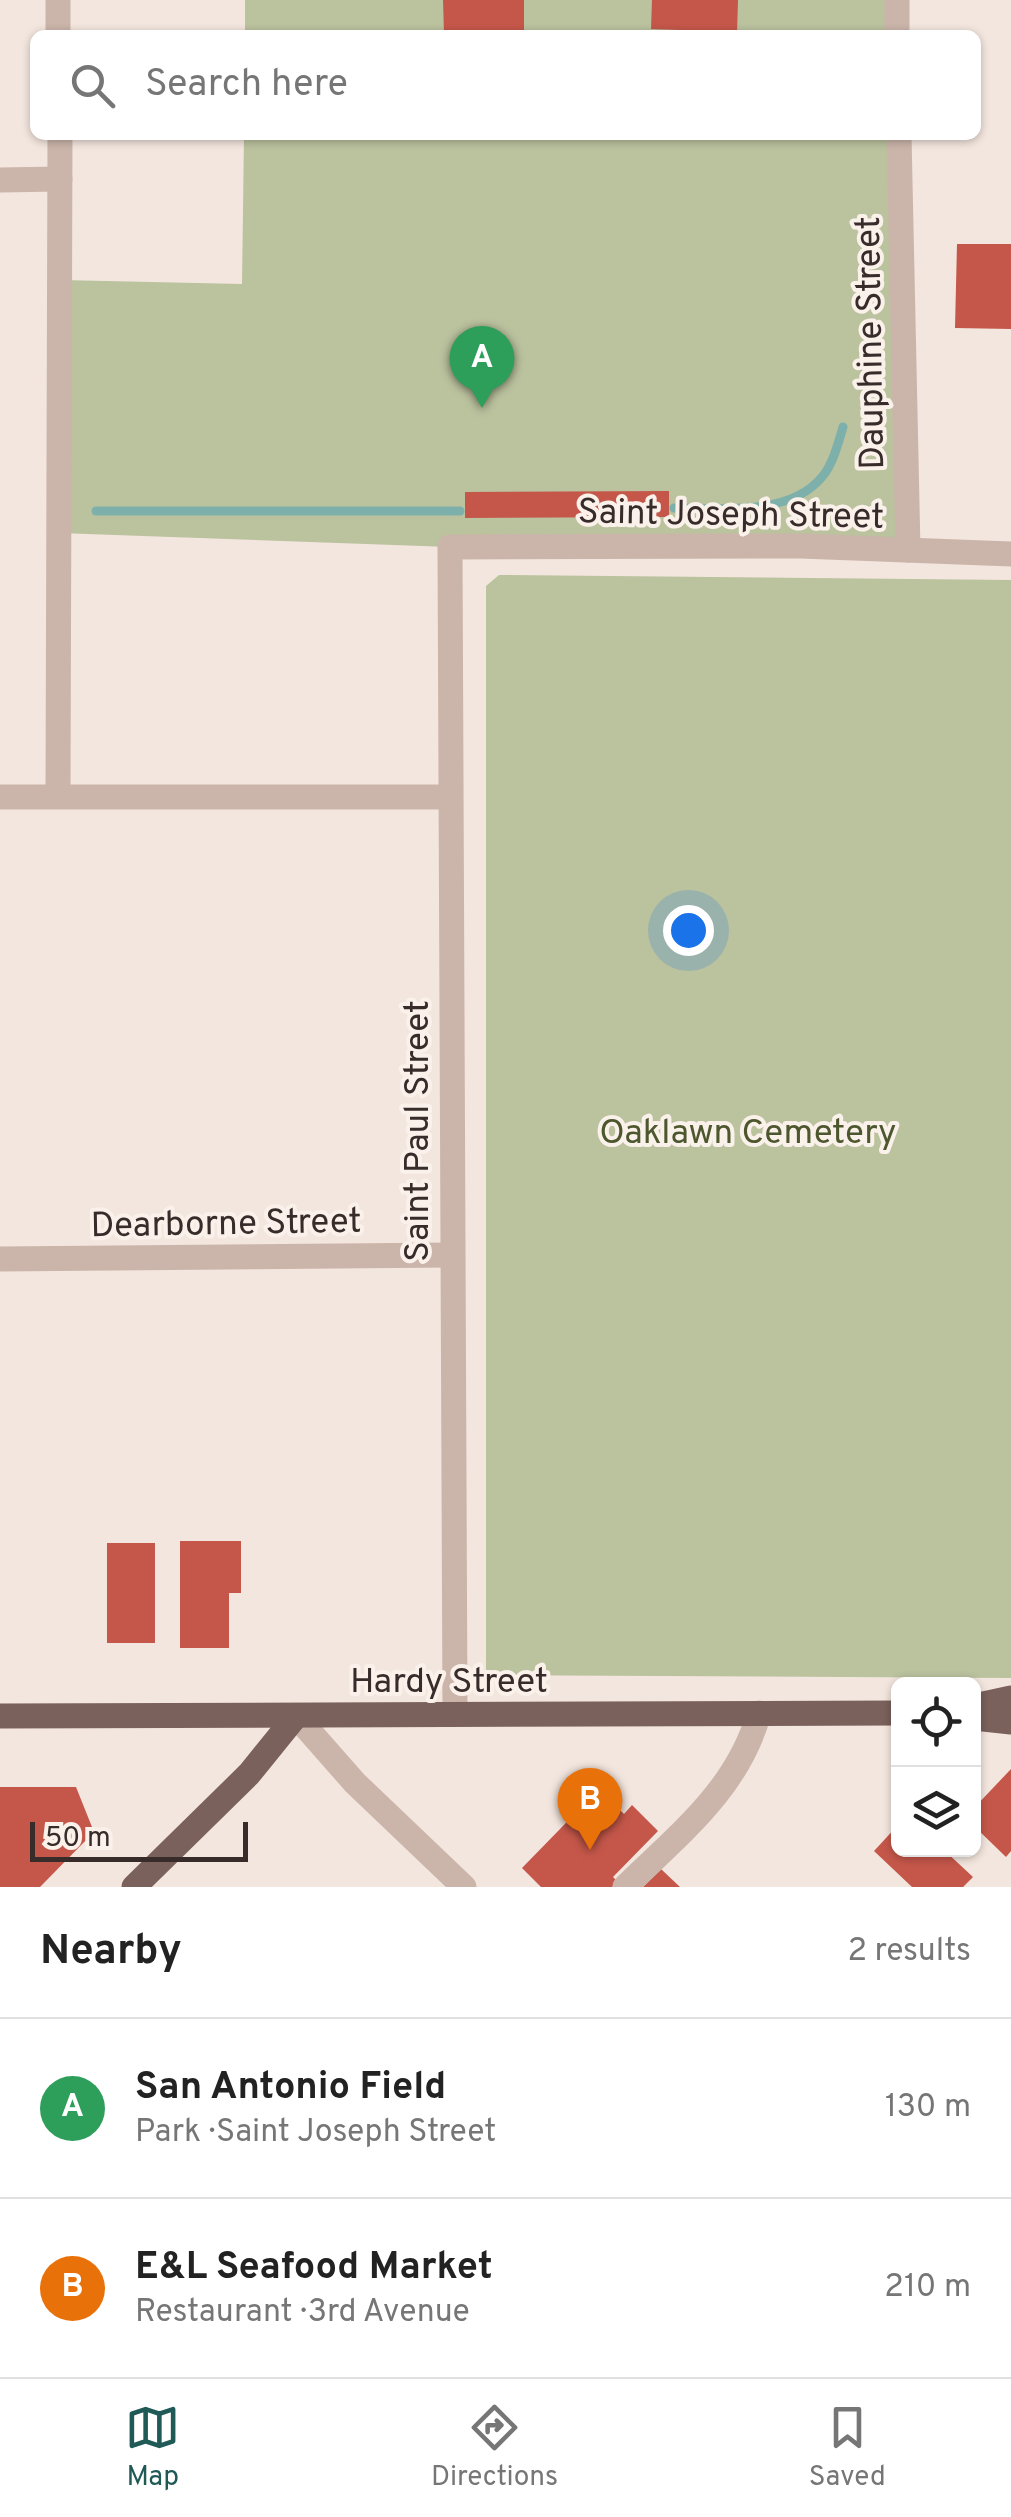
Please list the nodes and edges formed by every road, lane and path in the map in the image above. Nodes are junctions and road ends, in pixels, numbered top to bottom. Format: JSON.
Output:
{"nodes":[{"id":1,"x":58,"y":0,"type":"edge"},
{"id":2,"x":896,"y":0,"type":"edge"},
{"id":3,"x":58,"y":30,"type":"edge"},
{"id":4,"x":897,"y":30,"type":"edge"},
{"id":5,"x":60,"y":140,"type":"edge"},
{"id":6,"x":900,"y":140,"type":"edge"},
{"id":7,"x":60,"y":179,"type":"junction"},
{"id":8,"x":0,"y":180,"type":"edge"},
{"id":9,"x":450,"y":547,"type":"joint"},
{"id":10,"x":908,"y":550,"type":"junction"},
{"id":11,"x":1011,"y":554,"type":"edge"},
{"id":12,"x":58,"y":796,"type":"junction"},
{"id":13,"x":0,"y":797,"type":"edge"},
{"id":14,"x":449,"y":797,"type":"junction"},
{"id":15,"x":452,"y":1255,"type":"junction"},
{"id":16,"x":0,"y":1259,"type":"edge"},
{"id":17,"x":1011,"y":1698,"type":"edge"},
{"id":18,"x":981,"y":1704,"type":"edge"},
{"id":19,"x":891,"y":1713,"type":"edge"},
{"id":20,"x":455,"y":1714,"type":"junction"},
{"id":21,"x":759,"y":1714,"type":"junction"},
{"id":22,"x":0,"y":1716,"type":"edge"},
{"id":23,"x":296,"y":1716,"type":"junction"},
{"id":24,"x":981,"y":1719,"type":"edge"},
{"id":25,"x":1011,"y":1722,"type":"edge"},
{"id":26,"x":134,"y":1887,"type":"edge"},
{"id":27,"x":464,"y":1887,"type":"edge"},
{"id":28,"x":625,"y":1887,"type":"edge"}],
"edges":[{"from":1,"to":3,"type":"street"},
{"from":2,"to":4,"type":"street"},
{"from":5,"to":7,"type":"street"},
{"from":6,"to":10,"type":"street","name":"Dauphine Street"},
{"from":7,"to":8,"type":"street"},
{"from":7,"to":12,"type":"street"},
{"from":9,"to":10,"type":"street","name":"Saint Joseph Street"},
{"from":9,"to":14,"type":"street","name":"Saint Paul Street"},
{"from":10,"to":11,"type":"street","name":"Saint Joseph Street"},
{"from":12,"to":13,"type":"street"},
{"from":12,"to":14,"type":"street"},
{"from":14,"to":15,"type":"street","name":"Saint Paul Street"},
{"from":15,"to":16,"type":"street","name":"Dearborne Street"},
{"from":15,"to":20,"type":"street","name":"Saint Paul Street"},
{"from":17,"to":18,"type":"main road"},
{"from":19,"to":21,"type":"main road","name":"Hardy Street"},
{"from":20,"to":21,"type":"main road","name":"Hardy Street"},
{"from":20,"to":23,"type":"main road","name":"Hardy Street"},
{"from":21,"to":28,"type":"street"},
{"from":22,"to":23,"type":"main road","name":"Hardy Street"},
{"from":23,"to":26,"type":"main road"},
{"from":23,"to":27,"type":"street"},
{"from":24,"to":25,"type":"main road"}]}
